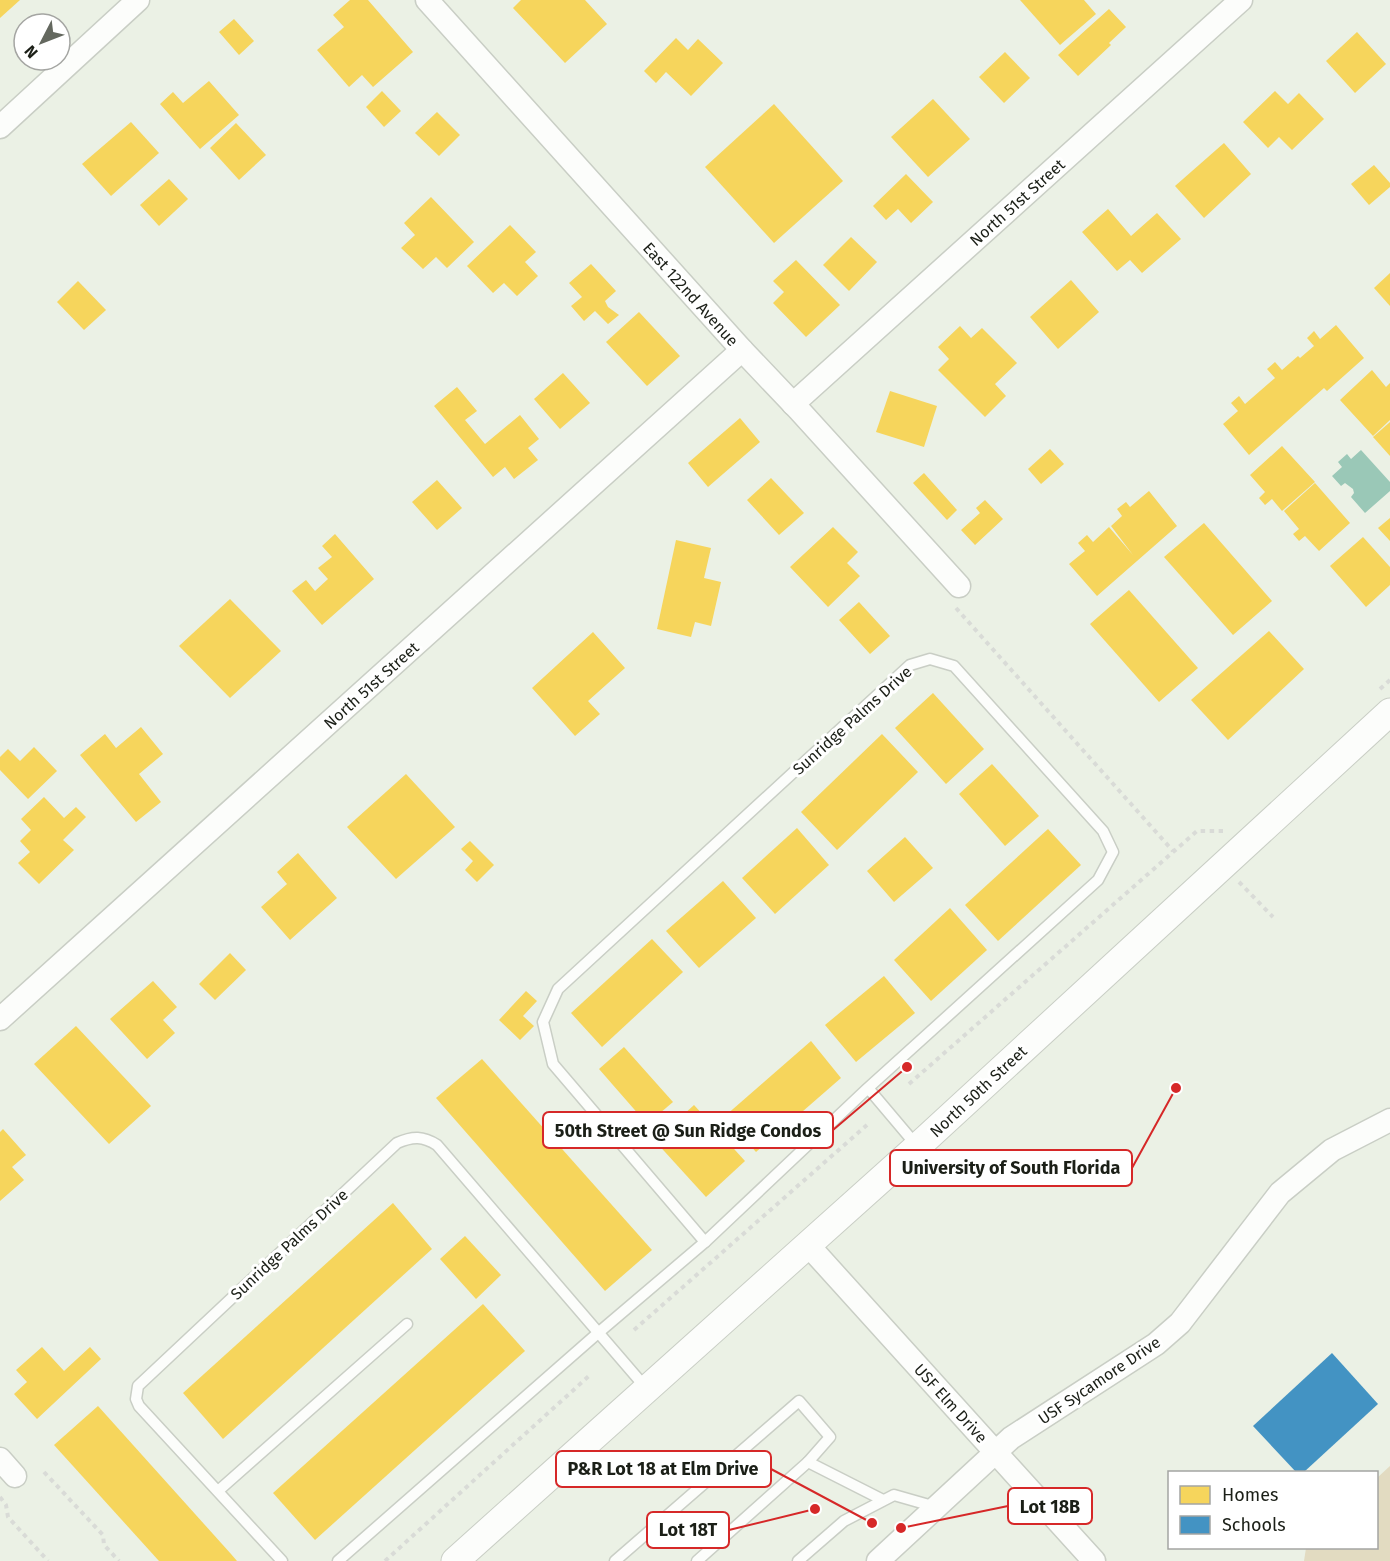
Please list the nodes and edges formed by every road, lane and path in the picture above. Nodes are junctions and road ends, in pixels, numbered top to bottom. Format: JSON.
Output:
{"nodes":[{"id":1,"x":138,"y":0,"type":"edge"},
{"id":2,"x":427,"y":0,"type":"edge"},
{"id":3,"x":1241,"y":0,"type":"edge"},
{"id":4,"x":0,"y":127,"type":"edge"},
{"id":5,"x":742,"y":350,"type":"junction"},
{"id":6,"x":793,"y":404,"type":"junction"},
{"id":7,"x":959,"y":586,"type":"dead end"},
{"id":8,"x":1390,"y":712,"type":"edge"},
{"id":9,"x":1223,"y":832,"type":"dead end"},
{"id":10,"x":1222,"y":868,"type":"junction"},
{"id":11,"x":1273,"y":917,"type":"dead end"},
{"id":12,"x":0,"y":1019,"type":"edge"},
{"id":13,"x":909,"y":1084,"type":"dead end"},
{"id":14,"x":868,"y":1088,"type":"junction"},
{"id":15,"x":1390,"y":1120,"type":"edge"},
{"id":16,"x":867,"y":1125,"type":"dead end"},
{"id":17,"x":917,"y":1147,"type":"junction"},
{"id":18,"x":705,"y":1242,"type":"junction"},
{"id":19,"x":808,"y":1245,"type":"junction"},
{"id":20,"x":407,"y":1324,"type":"dead end"},
{"id":21,"x":634,"y":1330,"type":"dead end"},
{"id":22,"x":598,"y":1333,"type":"junction"},
{"id":23,"x":590,"y":1375,"type":"dead end"},
{"id":24,"x":646,"y":1388,"type":"junction"},
{"id":25,"x":995,"y":1452,"type":"junction"},
{"id":26,"x":0,"y":1459,"type":"edge"},
{"id":27,"x":808,"y":1462,"type":"junction"},
{"id":28,"x":44,"y":1472,"type":"dead end"},
{"id":29,"x":15,"y":1476,"type":"dead end"},
{"id":30,"x":218,"y":1491,"type":"junction"},
{"id":31,"x":0,"y":1497,"type":"edge"},
{"id":32,"x":883,"y":1500,"type":"junction"},
{"id":33,"x":937,"y":1507,"type":"junction"},
{"id":34,"x":48,"y":1561,"type":"edge"},
{"id":35,"x":119,"y":1561,"type":"edge"},
{"id":36,"x":282,"y":1561,"type":"edge"},
{"id":37,"x":338,"y":1561,"type":"edge"},
{"id":38,"x":385,"y":1561,"type":"edge"},
{"id":39,"x":455,"y":1561,"type":"edge"},
{"id":40,"x":615,"y":1561,"type":"edge"},
{"id":41,"x":697,"y":1561,"type":"edge"},
{"id":42,"x":798,"y":1561,"type":"edge"},
{"id":43,"x":878,"y":1561,"type":"edge"},
{"id":44,"x":1094,"y":1561,"type":"edge"}],
"edges":[{"from":1,"to":4,"type":"street"},
{"from":2,"to":5,"type":"street","name":"East 122nd Avenue"},
{"from":3,"to":6,"type":"street","name":"North 51st Street"},
{"from":5,"to":6,"type":"street","name":"East 122nd Avenue"},
{"from":5,"to":12,"type":"street","name":"North 51st Street"},
{"from":6,"to":7,"type":"street","name":"East 122nd Avenue"},
{"from":8,"to":10,"type":"street","name":"North 50th Street"},
{"from":9,"to":13,"type":"path"},
{"from":10,"to":11,"type":"path"},
{"from":10,"to":17,"type":"street","name":"North 50th Street"},
{"from":14,"to":17,"type":"lane"},
{"from":14,"to":18,"type":"lane","name":"Sunridge Palms Drive"},
{"from":14,"to":18,"type":"lane","name":"Sunridge Palms Drive"},
{"from":15,"to":25,"type":"street","name":"USF Sycamore Drive"},
{"from":16,"to":21,"type":"path"},
{"from":17,"to":19,"type":"street","name":"North 50th Street"},
{"from":18,"to":22,"type":"lane","name":"Sunridge Palms Drive"},
{"from":19,"to":24,"type":"street","name":"North 50th Street"},
{"from":19,"to":25,"type":"street","name":"USF Elm Drive"},
{"from":20,"to":30,"type":"lane"},
{"from":22,"to":24,"type":"lane"},
{"from":22,"to":30,"type":"lane","name":"Sunridge Palms Drive"},
{"from":22,"to":37,"type":"lane","name":"Sunridge Palms Drive"},
{"from":23,"to":38,"type":"path"},
{"from":24,"to":39,"type":"street","name":"North 50th Street"},
{"from":25,"to":33,"type":"street","name":"USF Sycamore Drive"},
{"from":25,"to":44,"type":"street","name":"USF Elm Drive"},
{"from":26,"to":29,"type":"street"},
{"from":27,"to":32,"type":"lane"},
{"from":27,"to":40,"type":"lane"},
{"from":27,"to":41,"type":"lane"},
{"from":28,"to":35,"type":"path"},
{"from":30,"to":36,"type":"lane","name":"Sunridge Palms Drive"},
{"from":31,"to":34,"type":"path"},
{"from":32,"to":33,"type":"lane"},
{"from":32,"to":42,"type":"lane"},
{"from":33,"to":43,"type":"street","name":"USF Sycamore Drive"}]}
